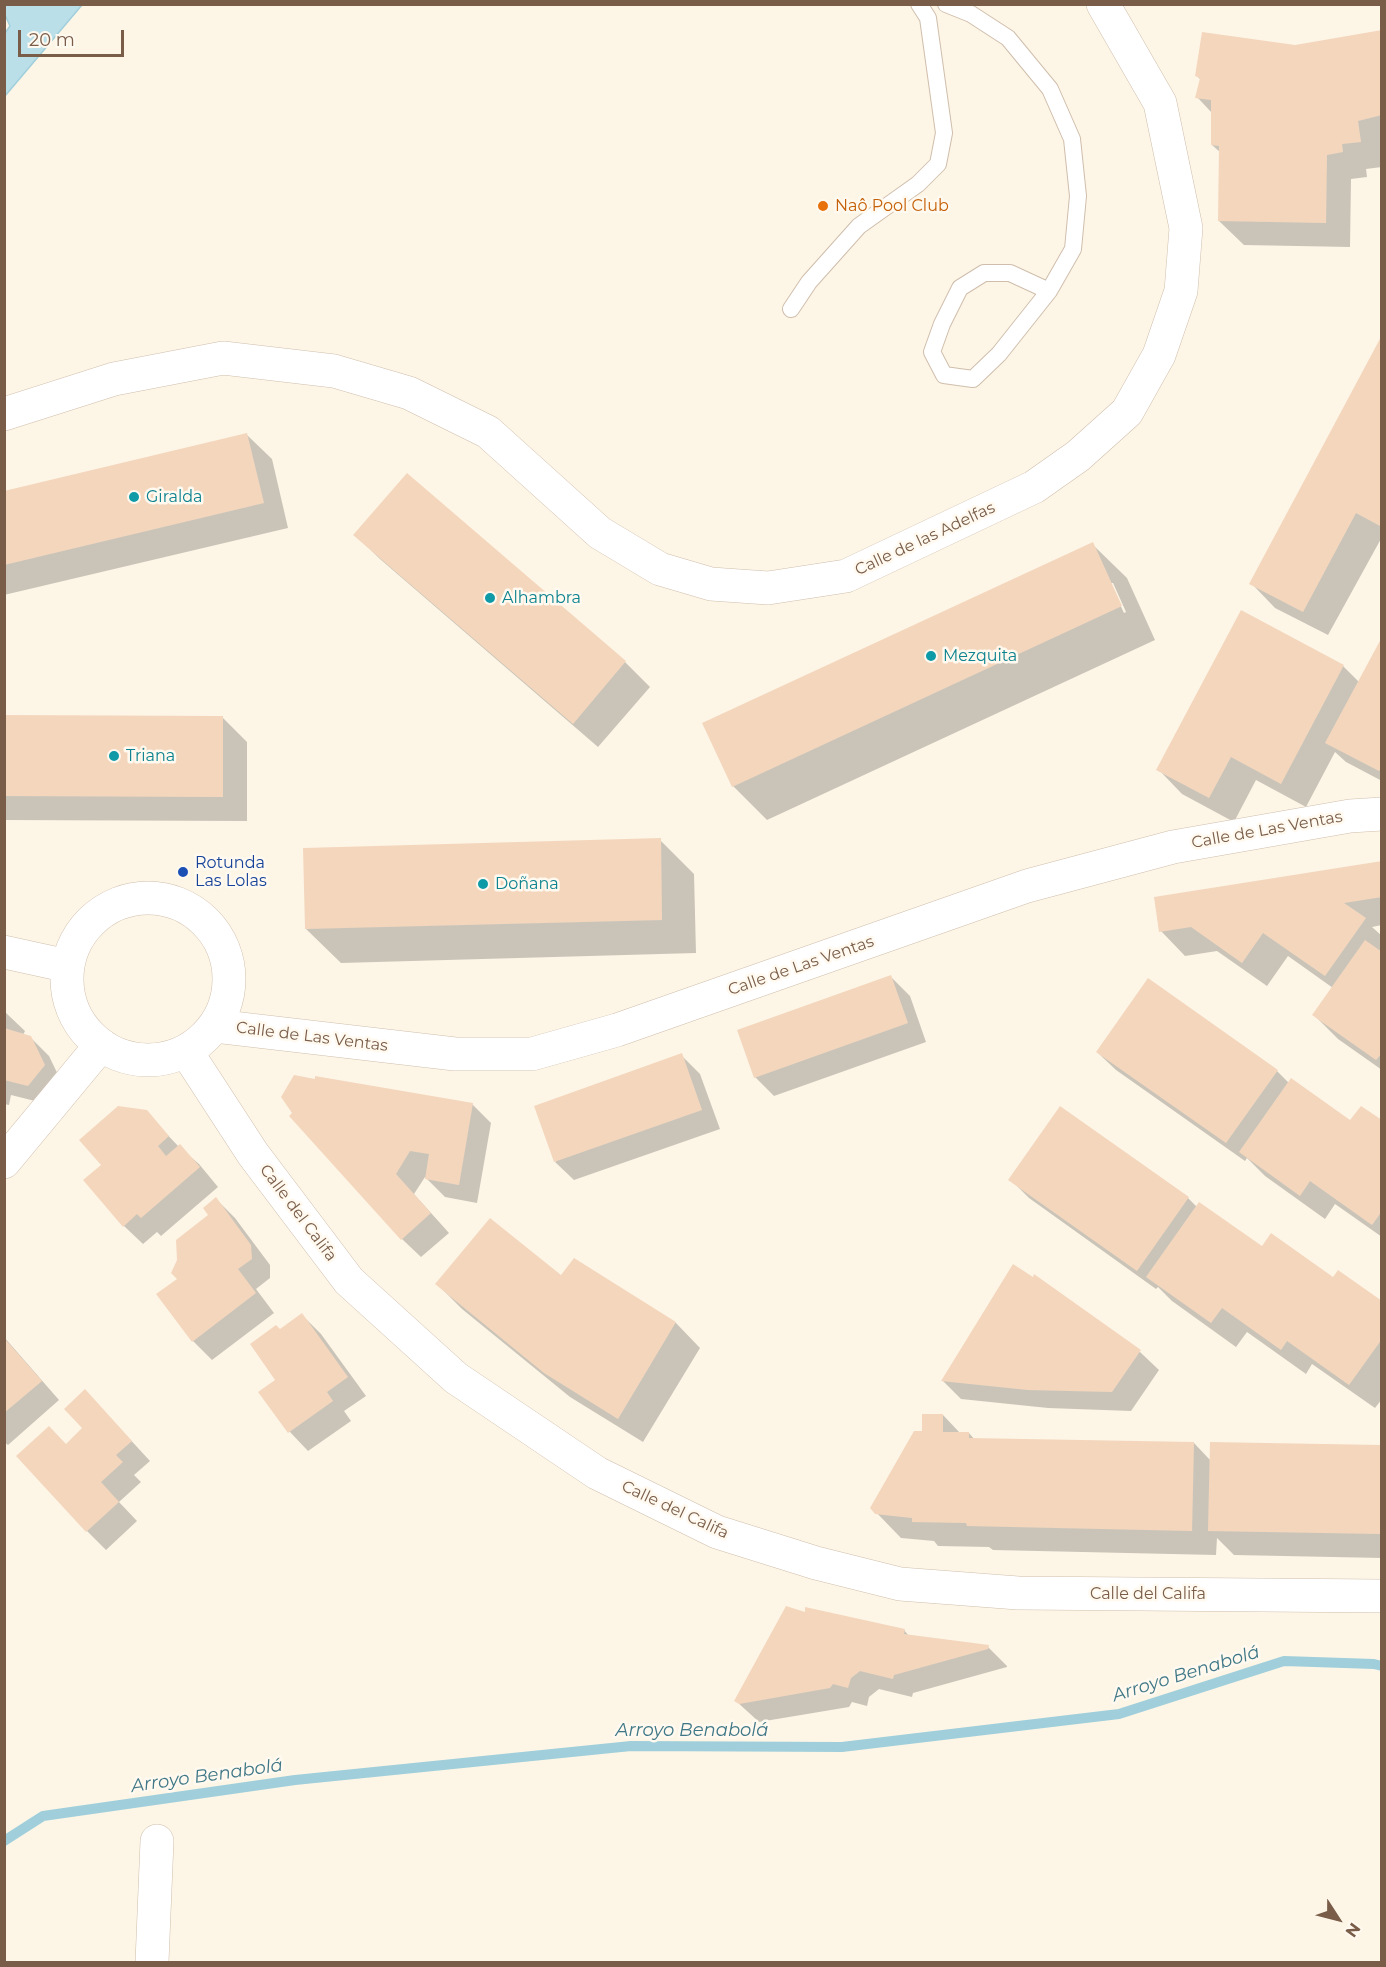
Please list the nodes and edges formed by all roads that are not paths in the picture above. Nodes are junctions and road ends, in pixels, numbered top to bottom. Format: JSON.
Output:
{"nodes":[{"id":1,"x":919,"y":4,"type":"edge"},
{"id":2,"x":946,"y":4,"type":"edge"},
{"id":3,"x":1103,"y":4,"type":"edge"},
{"id":4,"x":1049,"y":291,"type":"junction"},
{"id":5,"x":791,"y":309,"type":"dead end"},
{"id":6,"x":4,"y":414,"type":"edge"},
{"id":7,"x":1382,"y":814,"type":"edge"},
{"id":8,"x":4,"y":952,"type":"edge"},
{"id":9,"x":68,"y":966,"type":"junction"},
{"id":10,"x":215,"y":1026,"type":"junction"},
{"id":11,"x":101,"y":1045,"type":"junction"},
{"id":12,"x":186,"y":1051,"type":"junction"},
{"id":13,"x":4,"y":1162,"type":"edge"},
{"id":14,"x":1382,"y":1596,"type":"edge"},
{"id":15,"x":157,"y":1841,"type":"dead end"},
{"id":16,"x":152,"y":1962,"type":"edge"}],
"edges":[{"from":1,"to":5,"type":"lane"},
{"from":2,"to":4,"type":"lane"},
{"from":3,"to":6,"type":"street","name":"Calle de las Adelfas"},
{"from":4,"to":4,"type":"lane"},
{"from":7,"to":10,"type":"street","name":"Calle de Las Ventas"},
{"from":8,"to":9,"type":"street"},
{"from":9,"to":10,"type":"street"},
{"from":9,"to":11,"type":"street"},
{"from":10,"to":12,"type":"street"},
{"from":11,"to":12,"type":"street"},
{"from":11,"to":13,"type":"street"},
{"from":12,"to":14,"type":"street","name":"Calle del Califa"},
{"from":15,"to":16,"type":"street"}]}
